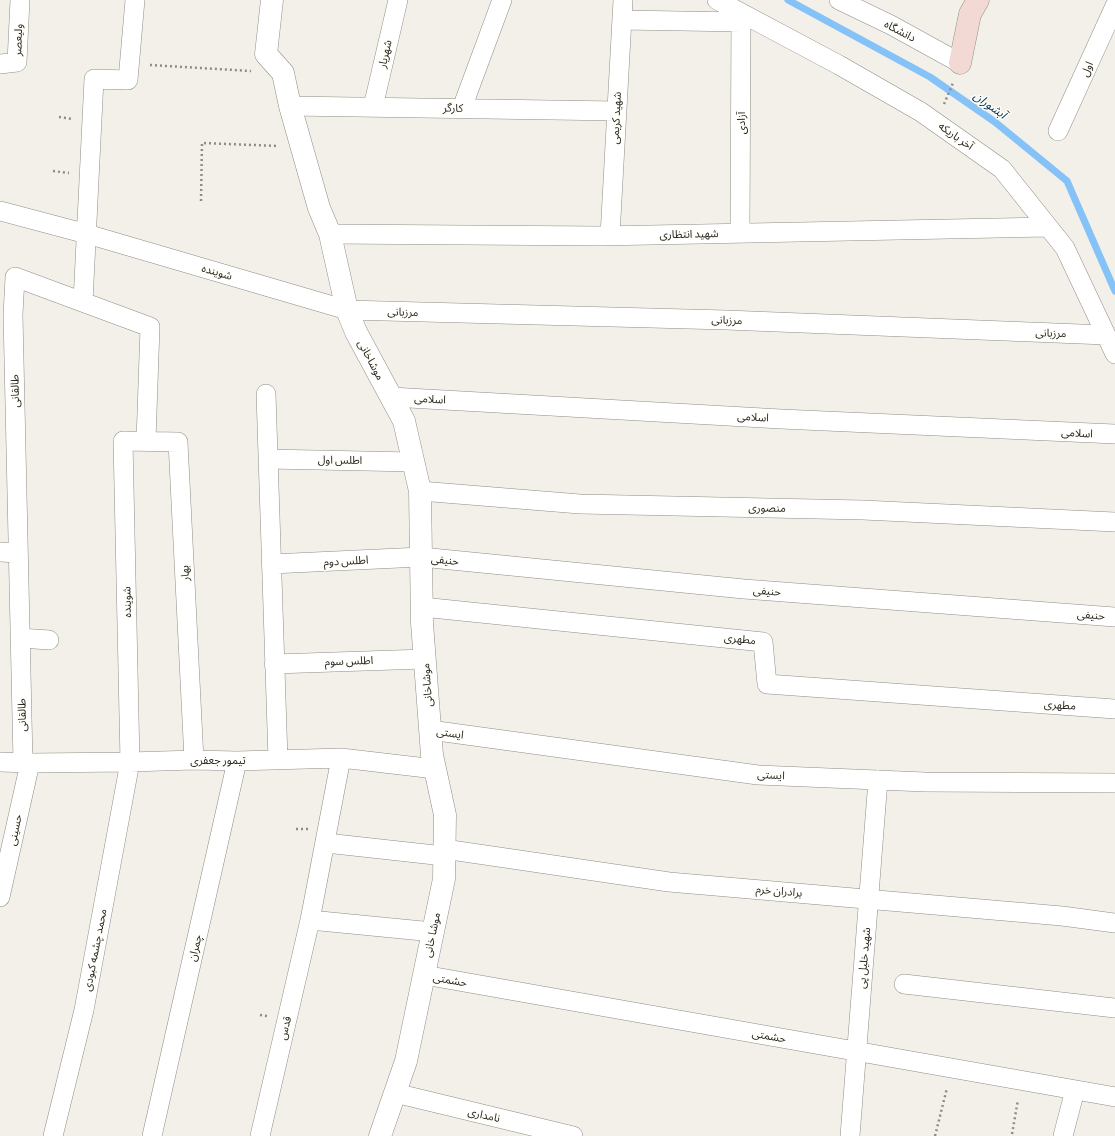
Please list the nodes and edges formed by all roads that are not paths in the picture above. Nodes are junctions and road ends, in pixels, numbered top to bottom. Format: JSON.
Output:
{"nodes":[{"id":1,"x":20,"y":0,"type":"edge"},
{"id":2,"x":135,"y":0,"type":"edge"},
{"id":3,"x":272,"y":0,"type":"edge"},
{"id":4,"x":398,"y":0,"type":"edge"},
{"id":5,"x":502,"y":0,"type":"edge"},
{"id":6,"x":623,"y":0,"type":"edge"},
{"id":7,"x":717,"y":0,"type":"edge"},
{"id":8,"x":840,"y":0,"type":"edge"},
{"id":9,"x":978,"y":0,"type":"edge"},
{"id":10,"x":1115,"y":6,"type":"edge"},
{"id":11,"x":741,"y":18,"type":"junction"},
{"id":12,"x":622,"y":20,"type":"junction"},
{"id":13,"x":960,"y":63,"type":"joint"},
{"id":14,"x":0,"y":64,"type":"edge"},
{"id":15,"x":290,"y":106,"type":"junction"},
{"id":16,"x":373,"y":107,"type":"junction"},
{"id":17,"x":462,"y":108,"type":"junction"},
{"id":18,"x":617,"y":110,"type":"junction"},
{"id":19,"x":1058,"y":131,"type":"dead end"},
{"id":20,"x":0,"y":211,"type":"edge"},
{"id":21,"x":1048,"y":226,"type":"junction"},
{"id":22,"x":740,"y":233,"type":"junction"},
{"id":23,"x":87,"y":234,"type":"junction"},
{"id":24,"x":330,"y":234,"type":"junction"},
{"id":25,"x":610,"y":236,"type":"junction"},
{"id":26,"x":83,"y":302,"type":"junction"},
{"id":27,"x":347,"y":310,"type":"junction"},
{"id":28,"x":1106,"y":335,"type":"junction"},
{"id":29,"x":1115,"y":354,"type":"edge"},
{"id":30,"x":266,"y":394,"type":"dead end"},
{"id":31,"x":391,"y":397,"type":"junction"},
{"id":32,"x":1115,"y":434,"type":"edge"},
{"id":33,"x":123,"y":441,"type":"joint"},
{"id":34,"x":146,"y":441,"type":"junction"},
{"id":35,"x":268,"y":459,"type":"junction"},
{"id":36,"x":413,"y":462,"type":"junction"},
{"id":37,"x":420,"y":491,"type":"junction"},
{"id":38,"x":1115,"y":522,"type":"edge"},
{"id":39,"x":9,"y":553,"type":"edge"},
{"id":40,"x":421,"y":557,"type":"junction"},
{"id":41,"x":271,"y":564,"type":"junction"},
{"id":42,"x":422,"y":607,"type":"junction"},
{"id":43,"x":1115,"y":617,"type":"edge"},
{"id":44,"x":20,"y":638,"type":"junction"},
{"id":45,"x":49,"y":640,"type":"dead end"},
{"id":46,"x":425,"y":658,"type":"junction"},
{"id":47,"x":274,"y":664,"type":"junction"},
{"id":48,"x":1115,"y":709,"type":"edge"},
{"id":49,"x":430,"y":730,"type":"junction"},
{"id":50,"x":341,"y":758,"type":"junction"},
{"id":51,"x":194,"y":760,"type":"junction"},
{"id":52,"x":278,"y":760,"type":"junction"},
{"id":53,"x":237,"y":761,"type":"junction"},
{"id":54,"x":0,"y":762,"type":"edge"},
{"id":55,"x":26,"y":762,"type":"junction"},
{"id":56,"x":130,"y":762,"type":"junction"},
{"id":57,"x":435,"y":768,"type":"junction"},
{"id":58,"x":878,"y":780,"type":"junction"},
{"id":59,"x":1115,"y":783,"type":"edge"},
{"id":60,"x":326,"y":843,"type":"junction"},
{"id":61,"x":444,"y":852,"type":"junction"},
{"id":62,"x":0,"y":897,"type":"edge"},
{"id":63,"x":869,"y":899,"type":"junction"},
{"id":64,"x":310,"y":920,"type":"junction"},
{"id":65,"x":1115,"y":923,"type":"edge"},
{"id":66,"x":433,"y":932,"type":"junction"},
{"id":67,"x":424,"y":975,"type":"junction"},
{"id":68,"x":904,"y":984,"type":"dead end"},
{"id":69,"x":1115,"y":1008,"type":"edge"},
{"id":70,"x":856,"y":1051,"type":"junction"},
{"id":71,"x":1075,"y":1090,"type":"junction"},
{"id":72,"x":395,"y":1093,"type":"junction"},
{"id":73,"x":1115,"y":1097,"type":"edge"},
{"id":74,"x":53,"y":1136,"type":"edge"},
{"id":75,"x":152,"y":1136,"type":"edge"},
{"id":76,"x":260,"y":1136,"type":"edge"},
{"id":77,"x":380,"y":1136,"type":"edge"},
{"id":78,"x":573,"y":1136,"type":"edge"},
{"id":79,"x":850,"y":1136,"type":"edge"},
{"id":80,"x":1063,"y":1136,"type":"edge"}],
"edges":[{"from":1,"to":14,"type":"street","name":"ولیعصر"},
{"from":2,"to":23,"type":"street"},
{"from":3,"to":15,"type":"street","name":"موشاخانی"},
{"from":4,"to":16,"type":"street","name":"شهریار"},
{"from":5,"to":17,"type":"street"},
{"from":6,"to":12,"type":"street","name":"شهید کریمی"},
{"from":7,"to":11,"type":"street","name":"آخر باریکه"},
{"from":8,"to":13,"type":"street","name":"دانشگاه"},
{"from":9,"to":13,"type":"main road"},
{"from":10,"to":19,"type":"street","name":"اول"},
{"from":11,"to":12,"type":"street"},
{"from":11,"to":21,"type":"street","name":"آخر باریکه"},
{"from":11,"to":22,"type":"street","name":"آزادی"},
{"from":12,"to":18,"type":"street","name":"شهید کریمی"},
{"from":15,"to":16,"type":"street","name":"کارگر"},
{"from":15,"to":24,"type":"street","name":"موشاخانی"},
{"from":16,"to":17,"type":"street","name":"کارگر"},
{"from":17,"to":18,"type":"street","name":"کارگر"},
{"from":18,"to":25,"type":"street","name":"شهید کریمی"},
{"from":20,"to":23,"type":"street","name":"شوینده"},
{"from":21,"to":22,"type":"street","name":"شهید انتظاری"},
{"from":21,"to":28,"type":"street","name":"آخر باریکه"},
{"from":22,"to":25,"type":"street","name":"شهید انتظاری"},
{"from":23,"to":26,"type":"street"},
{"from":23,"to":27,"type":"street","name":"شوینده"},
{"from":24,"to":25,"type":"street","name":"شهید انتظاری"},
{"from":24,"to":27,"type":"street","name":"موشاخانی"},
{"from":26,"to":34,"type":"street","name":"طالقانی"},
{"from":26,"to":39,"type":"street","name":"طالقانی"},
{"from":27,"to":28,"type":"street","name":"مرزبانی"},
{"from":27,"to":31,"type":"street","name":"موشاخانی"},
{"from":28,"to":29,"type":"street","name":"آخر باریکه"},
{"from":30,"to":35,"type":"street"},
{"from":31,"to":32,"type":"street","name":"اسلامی"},
{"from":31,"to":36,"type":"street","name":"موشاخانی"},
{"from":33,"to":34,"type":"street","name":"بهار"},
{"from":33,"to":56,"type":"street","name":"شوینده"},
{"from":34,"to":51,"type":"street","name":"بهار"},
{"from":35,"to":36,"type":"street","name":"اطلس اول"},
{"from":35,"to":41,"type":"street"},
{"from":36,"to":37,"type":"street","name":"موشاخانی"},
{"from":37,"to":38,"type":"street","name":"منصوری"},
{"from":37,"to":40,"type":"street","name":"موشاخانی"},
{"from":39,"to":44,"type":"street","name":"طالقانی"},
{"from":40,"to":41,"type":"street","name":"اطلس دوم"},
{"from":40,"to":42,"type":"street","name":"موشاخانی"},
{"from":40,"to":43,"type":"street","name":"حنیفی"},
{"from":41,"to":47,"type":"street"},
{"from":42,"to":46,"type":"street","name":"موشاخانی"},
{"from":42,"to":48,"type":"street","name":"مطهری"},
{"from":44,"to":45,"type":"street"},
{"from":44,"to":55,"type":"street","name":"طالقانی"},
{"from":46,"to":47,"type":"street","name":"اطلس سوم"},
{"from":46,"to":49,"type":"street","name":"موشاخانی"},
{"from":47,"to":52,"type":"street"},
{"from":49,"to":57,"type":"street","name":"موشا خانی"},
{"from":49,"to":58,"type":"street","name":"ایستی"},
{"from":50,"to":52,"type":"street","name":"تیمور جعفری"},
{"from":50,"to":57,"type":"street","name":"تیمور جعفری"},
{"from":50,"to":60,"type":"street","name":"قدس"},
{"from":51,"to":53,"type":"street","name":"تیمور جعفری"},
{"from":51,"to":56,"type":"street","name":"تیمور جعفری"},
{"from":52,"to":53,"type":"street","name":"تیمور جعفری"},
{"from":53,"to":75,"type":"street","name":"چمران"},
{"from":54,"to":55,"type":"street","name":"تیمور جعفری"},
{"from":55,"to":56,"type":"street","name":"تیمور جعفری"},
{"from":55,"to":62,"type":"street","name":"حسینی"},
{"from":56,"to":74,"type":"street","name":"محمد چشمه کبودی"},
{"from":57,"to":61,"type":"street","name":"موشا خانی"},
{"from":58,"to":59,"type":"street","name":"ایستی"},
{"from":58,"to":63,"type":"street","name":"شهید خلیل پی"},
{"from":60,"to":61,"type":"street"},
{"from":60,"to":64,"type":"street","name":"قدس"},
{"from":61,"to":63,"type":"street","name":"برادران خرم"},
{"from":61,"to":66,"type":"street","name":"موشا خانی"},
{"from":63,"to":65,"type":"street","name":"برادران خرم"},
{"from":63,"to":70,"type":"street","name":"شهید خلیل پی"},
{"from":64,"to":66,"type":"street"},
{"from":64,"to":76,"type":"street","name":"قدس"},
{"from":66,"to":67,"type":"street","name":"موشا خانی"},
{"from":67,"to":70,"type":"street","name":"حشمتی"},
{"from":67,"to":72,"type":"street","name":"موشا خانی"},
{"from":68,"to":69,"type":"street"},
{"from":70,"to":71,"type":"street","name":"حشمتی"},
{"from":70,"to":79,"type":"street","name":"شهید خلیل پی"},
{"from":71,"to":73,"type":"street","name":"حشمتی"},
{"from":71,"to":80,"type":"street"},
{"from":72,"to":77,"type":"street","name":"موشا خانی"},
{"from":72,"to":78,"type":"street","name":"نامداری"}]}
